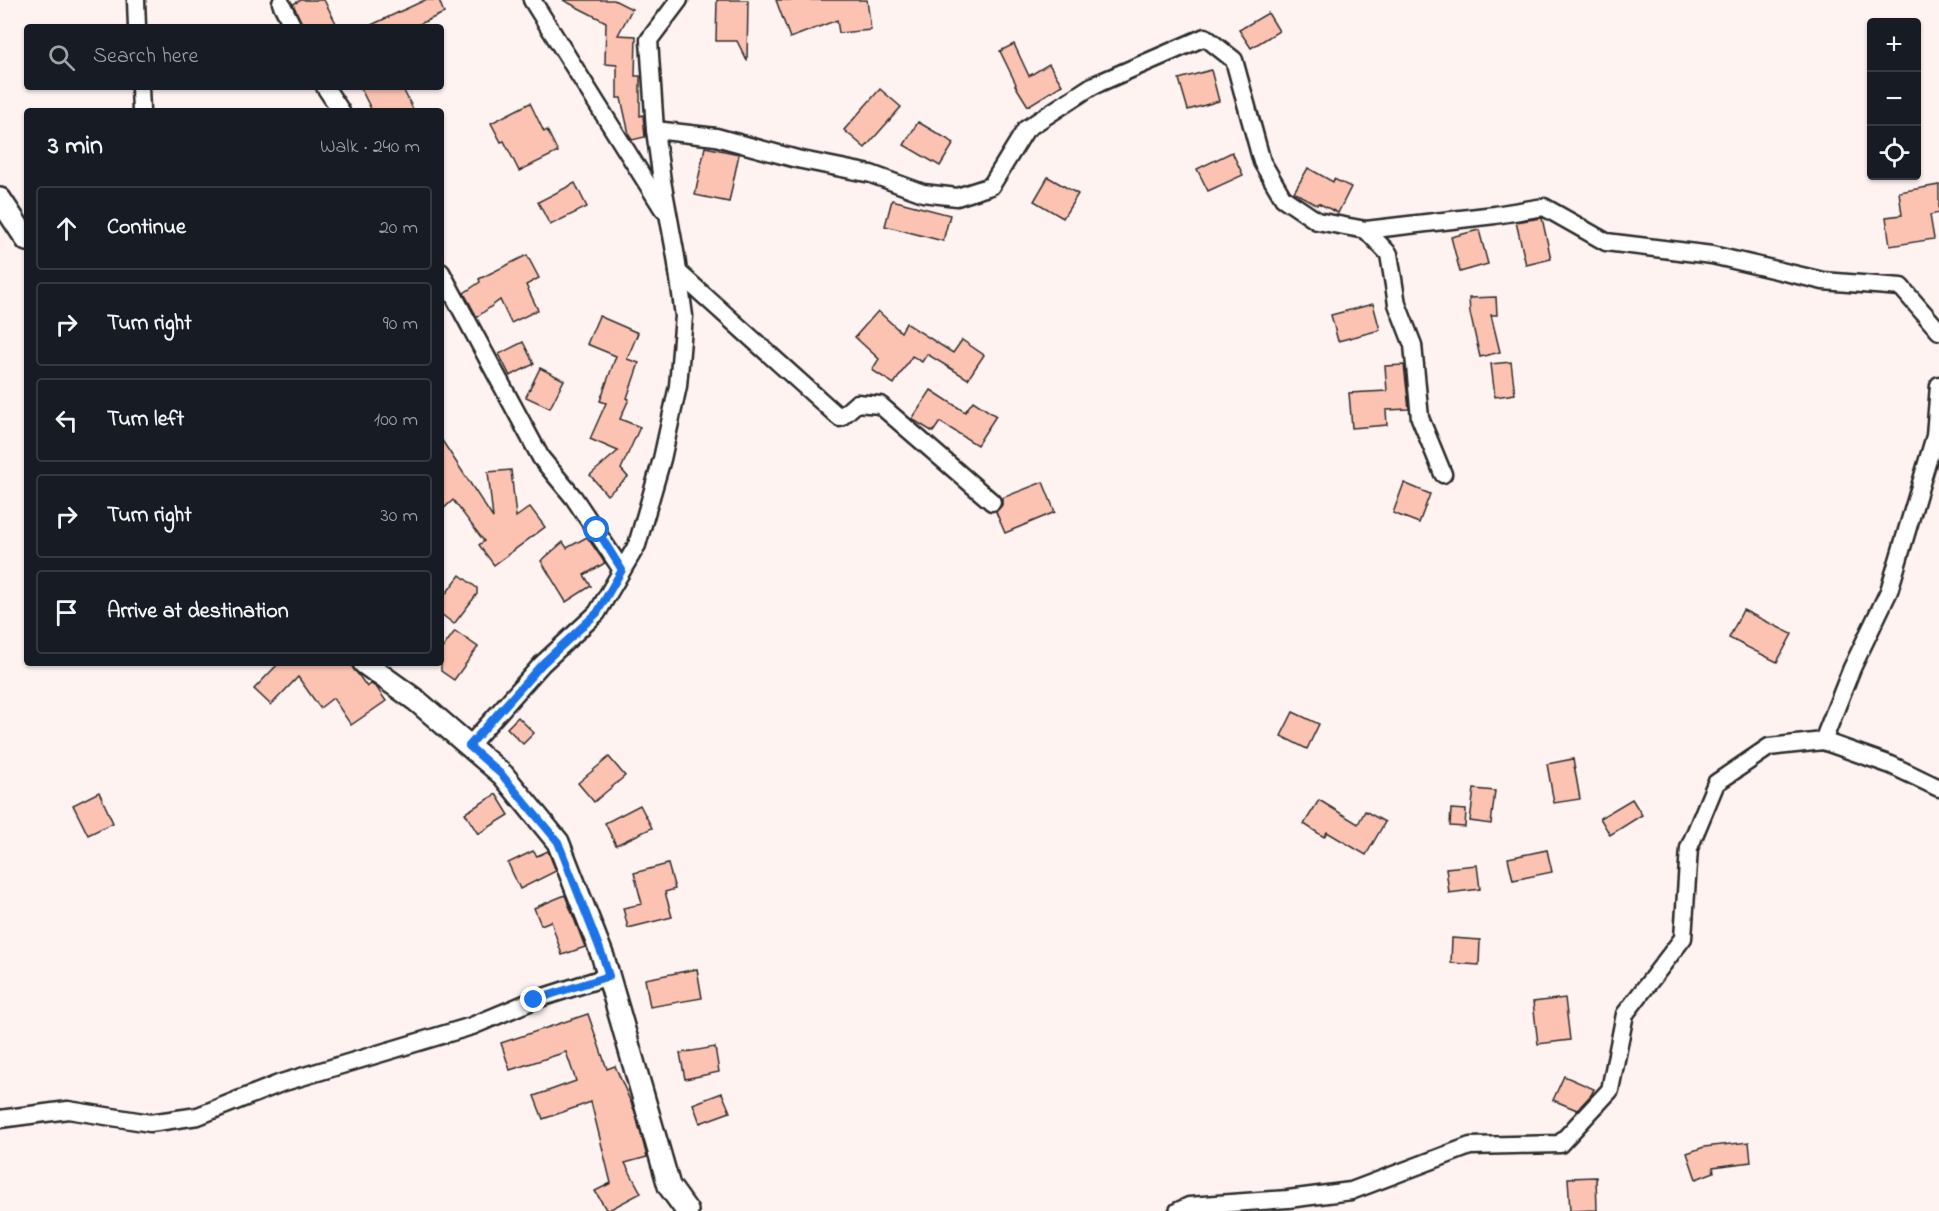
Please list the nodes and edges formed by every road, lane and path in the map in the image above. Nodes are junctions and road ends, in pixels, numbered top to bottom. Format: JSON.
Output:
{"nodes":[{"id":1,"x":136,"y":0,"type":"edge"},
{"id":2,"x":532,"y":0,"type":"edge"},
{"id":3,"x":679,"y":0,"type":"edge"},
{"id":4,"x":281,"y":3,"type":"dead end"},
{"id":5,"x":137,"y":24,"type":"edge"},
{"id":6,"x":292,"y":24,"type":"edge"},
{"id":7,"x":140,"y":90,"type":"edge"},
{"id":8,"x":327,"y":90,"type":"edge"},
{"id":9,"x":141,"y":108,"type":"edge"},
{"id":10,"x":339,"y":108,"type":"edge"},
{"id":11,"x":655,"y":130,"type":"junction"},
{"id":12,"x":0,"y":199,"type":"edge"},
{"id":13,"x":669,"y":217,"type":"junction"},
{"id":14,"x":1366,"y":230,"type":"junction"},
{"id":15,"x":24,"y":235,"type":"edge"},
{"id":16,"x":678,"y":272,"type":"junction"},
{"id":17,"x":444,"y":278,"type":"edge"},
{"id":18,"x":1939,"y":331,"type":"edge"},
{"id":19,"x":1939,"y":385,"type":"edge"},
{"id":20,"x":1443,"y":474,"type":"dead end"},
{"id":21,"x":992,"y":502,"type":"dead end"},
{"id":22,"x":622,"y":570,"type":"junction"},
{"id":23,"x":368,"y":666,"type":"edge"},
{"id":24,"x":1823,"y":741,"type":"junction"},
{"id":25,"x":469,"y":746,"type":"junction"},
{"id":26,"x":1939,"y":788,"type":"edge"},
{"id":27,"x":609,"y":976,"type":"junction"},
{"id":28,"x":0,"y":1119,"type":"edge"},
{"id":29,"x":687,"y":1211,"type":"edge"},
{"id":30,"x":1178,"y":1211,"type":"edge"}],
"edges":[{"from":1,"to":5,"type":"street"},
{"from":2,"to":13,"type":"street"},
{"from":3,"to":11,"type":"street"},
{"from":4,"to":6,"type":"street"},
{"from":7,"to":9,"type":"street"},
{"from":8,"to":10,"type":"street"},
{"from":11,"to":13,"type":"street"},
{"from":11,"to":14,"type":"street"},
{"from":12,"to":15,"type":"street"},
{"from":13,"to":16,"type":"street"},
{"from":14,"to":18,"type":"street"},
{"from":14,"to":20,"type":"street"},
{"from":16,"to":21,"type":"street"},
{"from":16,"to":22,"type":"street"},
{"from":17,"to":22,"type":"street"},
{"from":19,"to":24,"type":"street"},
{"from":22,"to":25,"type":"street"},
{"from":23,"to":25,"type":"street"},
{"from":24,"to":26,"type":"street"},
{"from":24,"to":30,"type":"street"},
{"from":25,"to":27,"type":"street"},
{"from":27,"to":28,"type":"street"},
{"from":27,"to":29,"type":"street"}]}
